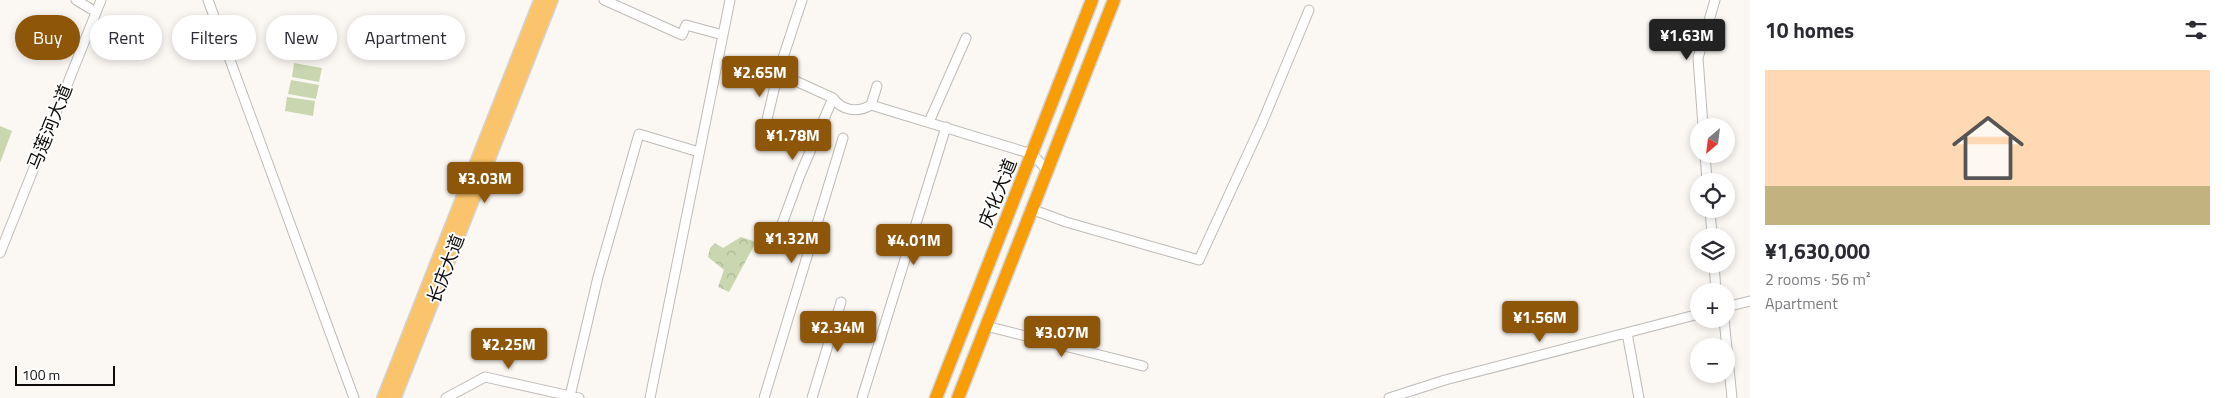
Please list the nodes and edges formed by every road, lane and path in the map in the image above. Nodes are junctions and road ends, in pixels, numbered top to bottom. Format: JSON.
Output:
{"nodes":[{"id":1,"x":76,"y":0,"type":"edge"},
{"id":2,"x":101,"y":0,"type":"edge"},
{"id":3,"x":208,"y":0,"type":"edge"},
{"id":4,"x":540,"y":0,"type":"edge"},
{"id":5,"x":552,"y":0,"type":"edge"},
{"id":6,"x":604,"y":0,"type":"edge"},
{"id":7,"x":730,"y":0,"type":"edge"},
{"id":8,"x":802,"y":0,"type":"edge"},
{"id":9,"x":1092,"y":0,"type":"edge"},
{"id":10,"x":1114,"y":0,"type":"edge"},
{"id":11,"x":1715,"y":0,"type":"edge"},
{"id":12,"x":93,"y":4,"type":"edge"},
{"id":13,"x":1309,"y":10,"type":"dead end"},
{"id":14,"x":723,"y":35,"type":"junction"},
{"id":15,"x":966,"y":38,"type":"dead end"},
{"id":16,"x":778,"y":74,"type":"junction"},
{"id":17,"x":876,"y":86,"type":"dead end"},
{"id":18,"x":833,"y":98,"type":"junction"},
{"id":19,"x":871,"y":105,"type":"junction"},
{"id":20,"x":1702,"y":118,"type":"edge"},
{"id":21,"x":929,"y":122,"type":"junction"},
{"id":22,"x":946,"y":127,"type":"junction"},
{"id":23,"x":765,"y":128,"type":"dead end"},
{"id":24,"x":843,"y":138,"type":"dead end"},
{"id":25,"x":699,"y":152,"type":"junction"},
{"id":26,"x":1032,"y":154,"type":"junction"},
{"id":27,"x":1047,"y":170,"type":"junction"},
{"id":28,"x":1032,"y":209,"type":"junction"},
{"id":29,"x":778,"y":235,"type":"dead end"},
{"id":30,"x":0,"y":238,"type":"edge"},
{"id":31,"x":0,"y":253,"type":"edge"},
{"id":32,"x":1750,"y":301,"type":"edge"},
{"id":33,"x":841,"y":302,"type":"dead end"},
{"id":34,"x":1735,"y":305,"type":"edge"},
{"id":35,"x":1690,"y":316,"type":"edge"},
{"id":36,"x":986,"y":326,"type":"junction"},
{"id":37,"x":1725,"y":328,"type":"edge"},
{"id":38,"x":1627,"y":333,"type":"junction"},
{"id":39,"x":1143,"y":366,"type":"dead end"},
{"id":40,"x":575,"y":397,"type":"edge"},
{"id":41,"x":354,"y":398,"type":"edge"},
{"id":42,"x":383,"y":398,"type":"edge"},
{"id":43,"x":395,"y":398,"type":"edge"},
{"id":44,"x":446,"y":398,"type":"edge"},
{"id":45,"x":650,"y":398,"type":"edge"},
{"id":46,"x":764,"y":398,"type":"edge"},
{"id":47,"x":812,"y":398,"type":"edge"},
{"id":48,"x":862,"y":398,"type":"edge"},
{"id":49,"x":936,"y":398,"type":"edge"},
{"id":50,"x":958,"y":398,"type":"edge"},
{"id":51,"x":1390,"y":398,"type":"edge"},
{"id":52,"x":1639,"y":398,"type":"edge"},
{"id":53,"x":1732,"y":398,"type":"edge"}],
"edges":[{"from":1,"to":12,"type":"street"},
{"from":2,"to":31,"type":"street","name":"马莲河大道"},
{"from":3,"to":41,"type":"street"},
{"from":4,"to":42,"type":"main road","name":"长庆大道"},
{"from":5,"to":43,"type":"main road","name":"长庆大道"},
{"from":6,"to":14,"type":"street"},
{"from":7,"to":14,"type":"street"},
{"from":8,"to":16,"type":"street"},
{"from":9,"to":26,"type":"highway","name":"庆化大道"},
{"from":10,"to":27,"type":"highway","name":"庆化大道"},
{"from":11,"to":20,"type":"street"},
{"from":12,"to":30,"type":"street","name":"马莲河大道"},
{"from":13,"to":28,"type":"street"},
{"from":14,"to":25,"type":"street"},
{"from":15,"to":21,"type":"street"},
{"from":16,"to":18,"type":"street"},
{"from":16,"to":23,"type":"street"},
{"from":17,"to":19,"type":"street"},
{"from":18,"to":19,"type":"street"},
{"from":18,"to":29,"type":"street"},
{"from":19,"to":21,"type":"street"},
{"from":21,"to":22,"type":"street"},
{"from":22,"to":26,"type":"street"},
{"from":22,"to":48,"type":"street"},
{"from":24,"to":46,"type":"street"},
{"from":25,"to":40,"type":"street"},
{"from":25,"to":45,"type":"street"},
{"from":26,"to":27,"type":"street"},
{"from":26,"to":49,"type":"highway","name":"庆化大道"},
{"from":27,"to":28,"type":"highway","name":"庆化大道"},
{"from":28,"to":36,"type":"highway","name":"庆化大道"},
{"from":32,"to":34,"type":"street"},
{"from":33,"to":47,"type":"street"},
{"from":35,"to":38,"type":"street"},
{"from":36,"to":39,"type":"street"},
{"from":36,"to":50,"type":"highway","name":"庆化大道"},
{"from":37,"to":53,"type":"street"},
{"from":38,"to":51,"type":"street"},
{"from":38,"to":52,"type":"street"},
{"from":40,"to":44,"type":"street"}]}
